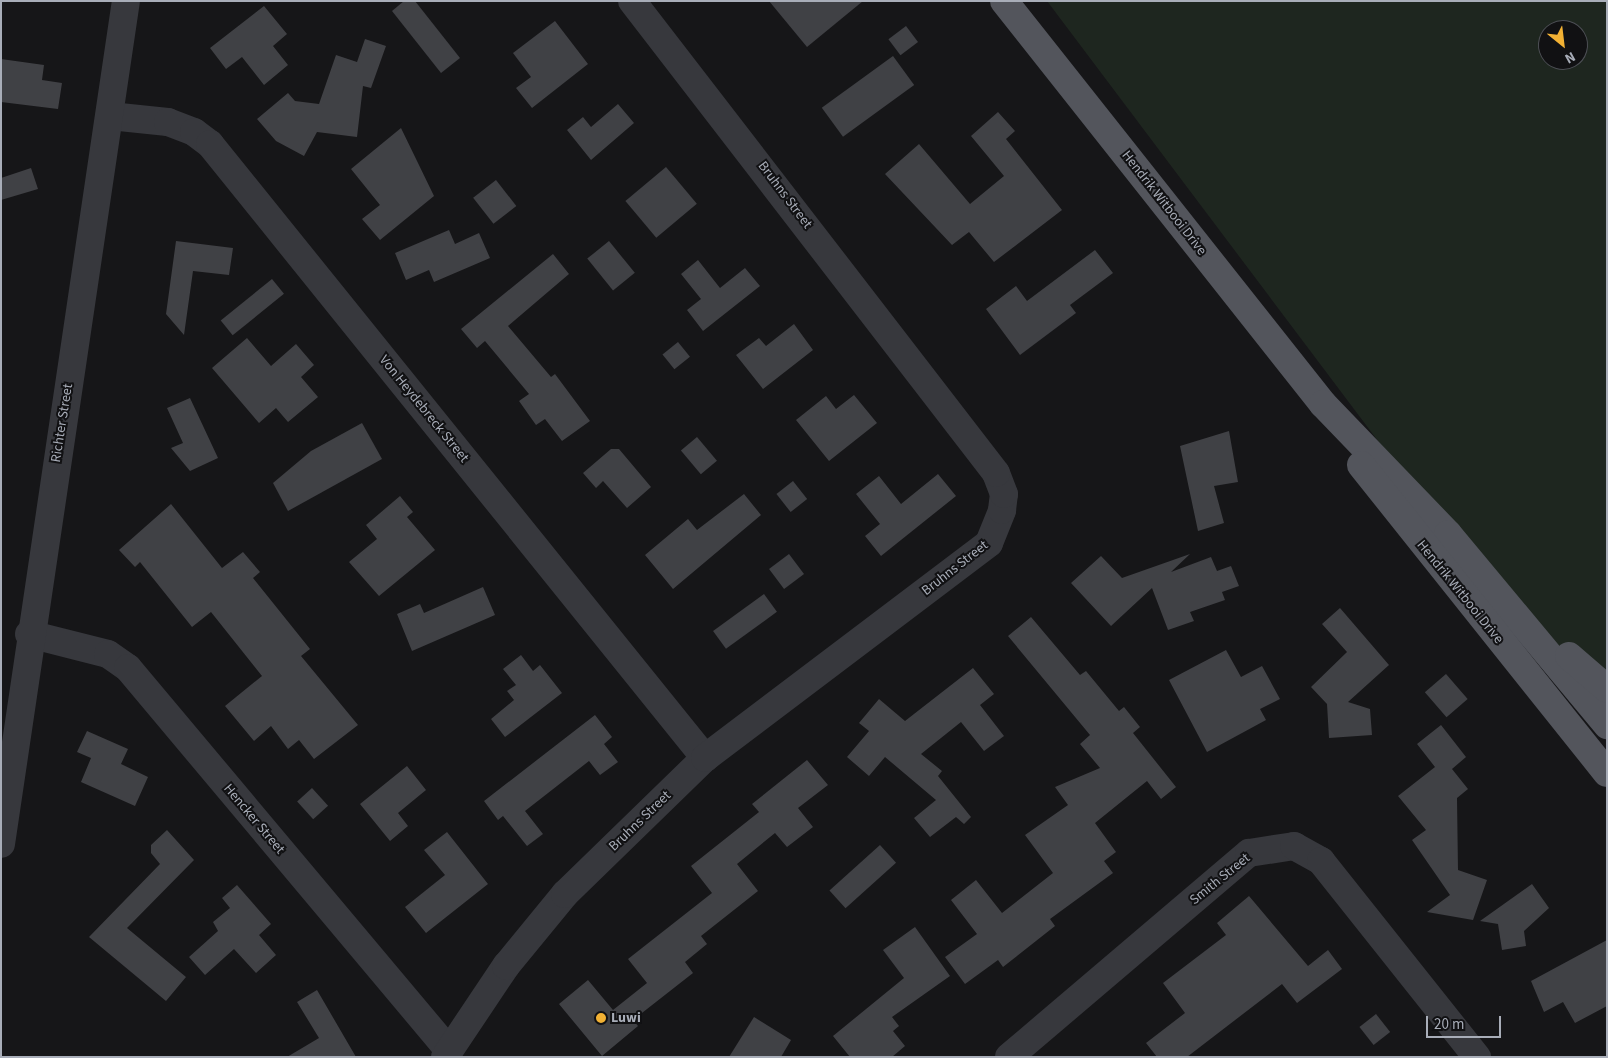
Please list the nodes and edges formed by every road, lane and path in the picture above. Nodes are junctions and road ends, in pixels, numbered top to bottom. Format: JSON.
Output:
{"nodes":[{"id":1,"x":126,"y":1,"type":"edge"},
{"id":2,"x":632,"y":1,"type":"edge"},
{"id":3,"x":1004,"y":1,"type":"edge"},
{"id":4,"x":110,"y":116,"type":"junction"},
{"id":5,"x":1323,"y":404,"type":"junction"},
{"id":6,"x":1448,"y":534,"type":"junction"},
{"id":7,"x":29,"y":634,"type":"junction"},
{"id":8,"x":1607,"y":689,"type":"edge"},
{"id":9,"x":1607,"y":725,"type":"edge"},
{"id":10,"x":705,"y":758,"type":"junction"},
{"id":11,"x":1607,"y":773,"type":"edge"},
{"id":12,"x":1,"y":844,"type":"edge"},
{"id":13,"x":446,"y":1053,"type":"edge"},
{"id":14,"x":1009,"y":1057,"type":"edge"},
{"id":15,"x":1477,"y":1057,"type":"edge"}],
"edges":[{"from":1,"to":4,"type":"street","name":"Richter Street"},
{"from":2,"to":10,"type":"street","name":"Bruhns Street"},
{"from":3,"to":5,"type":"main road","name":"Hendrik Witbooi Drive"},
{"from":4,"to":7,"type":"street","name":"Richter Street"},
{"from":4,"to":10,"type":"street","name":"Von Heydebreck Street"},
{"from":5,"to":6,"type":"main road","name":"Hendrik Witbooi Drive"},
{"from":5,"to":11,"type":"main road","name":"Hendrik Witbooi Drive"},
{"from":6,"to":8,"type":"main road"},
{"from":6,"to":9,"type":"main road","name":"Hendrik Witbooi Drive"},
{"from":7,"to":12,"type":"street","name":"Richter Street"},
{"from":7,"to":13,"type":"street","name":"Hencker Street"},
{"from":10,"to":13,"type":"street","name":"Bruhns Street"},
{"from":14,"to":15,"type":"street","name":"Smith Street"}]}
